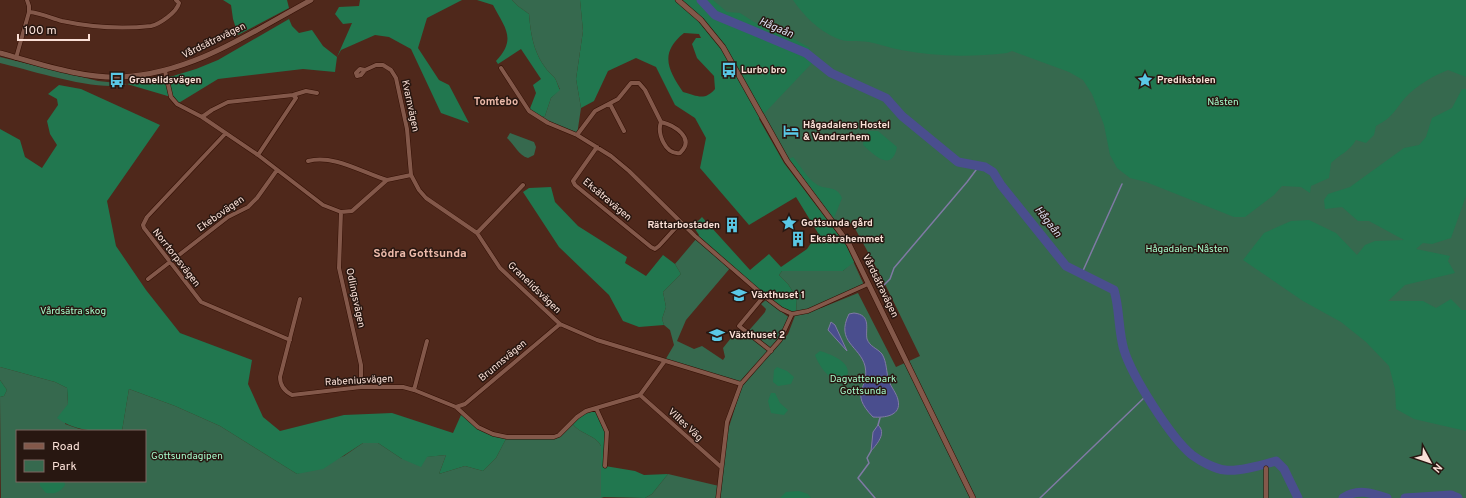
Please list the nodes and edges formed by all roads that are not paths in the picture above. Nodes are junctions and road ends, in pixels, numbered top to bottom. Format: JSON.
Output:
{"nodes":[{"id":1,"x":26,"y":0,"type":"edge"},
{"id":2,"x":176,"y":0,"type":"edge"},
{"id":3,"x":311,"y":0,"type":"edge"},
{"id":4,"x":678,"y":0,"type":"edge"},
{"id":5,"x":29,"y":12,"type":"junction"},
{"id":6,"x":0,"y":53,"type":"edge"},
{"id":7,"x":16,"y":58,"type":"junction"},
{"id":8,"x":501,"y":68,"type":"dead end"},
{"id":9,"x":365,"y":70,"type":"dead end"},
{"id":10,"x":165,"y":71,"type":"junction"},
{"id":11,"x":317,"y":93,"type":"dead end"},
{"id":12,"x":293,"y":95,"type":"junction"},
{"id":13,"x":610,"y":104,"type":"junction"},
{"id":14,"x":202,"y":117,"type":"junction"},
{"id":15,"x":661,"y":122,"type":"junction"},
{"id":16,"x":624,"y":131,"type":"dead end"},
{"id":17,"x":225,"y":134,"type":"junction"},
{"id":18,"x":577,"y":135,"type":"junction"},
{"id":19,"x":597,"y":147,"type":"junction"},
{"id":20,"x":258,"y":155,"type":"junction"},
{"id":21,"x":308,"y":161,"type":"dead end"},
{"id":22,"x":277,"y":170,"type":"junction"},
{"id":23,"x":411,"y":175,"type":"junction"},
{"id":24,"x":387,"y":180,"type":"junction"},
{"id":25,"x":524,"y":185,"type":"dead end"},
{"id":26,"x":341,"y":212,"type":"junction"},
{"id":27,"x":680,"y":223,"type":"junction"},
{"id":28,"x":477,"y":233,"type":"junction"},
{"id":29,"x":170,"y":262,"type":"junction"},
{"id":30,"x":148,"y":279,"type":"dead end"},
{"id":31,"x":868,"y":284,"type":"junction"},
{"id":32,"x":764,"y":296,"type":"junction"},
{"id":33,"x":300,"y":300,"type":"dead end"},
{"id":34,"x":792,"y":314,"type":"junction"},
{"id":35,"x":560,"y":324,"type":"junction"},
{"id":36,"x":290,"y":340,"type":"junction"},
{"id":37,"x":427,"y":340,"type":"dead end"},
{"id":38,"x":771,"y":351,"type":"junction"},
{"id":39,"x":664,"y":362,"type":"junction"},
{"id":40,"x":741,"y":384,"type":"junction"},
{"id":41,"x":361,"y":387,"type":"junction"},
{"id":42,"x":414,"y":390,"type":"junction"},
{"id":43,"x":640,"y":395,"type":"junction"},
{"id":44,"x":456,"y":407,"type":"junction"},
{"id":45,"x":596,"y":408,"type":"junction"},
{"id":46,"x":605,"y":466,"type":"dead end"},
{"id":47,"x":721,"y":467,"type":"junction"},
{"id":48,"x":1266,"y":468,"type":"dead end"},
{"id":49,"x":718,"y":498,"type":"edge"},
{"id":50,"x":973,"y":498,"type":"edge"},
{"id":51,"x":1266,"y":498,"type":"edge"}],
"edges":[{"from":1,"to":5,"type":"street"},
{"from":2,"to":5,"type":"street"},
{"from":3,"to":10,"type":"street","name":"Vårdsätravägen"},
{"from":4,"to":31,"type":"street","name":"Vårdsätravägen"},
{"from":5,"to":7,"type":"street"},
{"from":6,"to":7,"type":"street","name":"Vårdsätravägen"},
{"from":7,"to":10,"type":"street","name":"Vårdsätravägen"},
{"from":8,"to":18,"type":"street"},
{"from":9,"to":23,"type":"street","name":"Kvarnvägen"},
{"from":10,"to":14,"type":"street"},
{"from":11,"to":12,"type":"street"},
{"from":12,"to":14,"type":"street"},
{"from":12,"to":20,"type":"street"},
{"from":13,"to":15,"type":"street"},
{"from":13,"to":16,"type":"street"},
{"from":13,"to":18,"type":"street"},
{"from":14,"to":17,"type":"street"},
{"from":15,"to":15,"type":"street"},
{"from":17,"to":20,"type":"street"},
{"from":17,"to":29,"type":"street","name":"Norrtorpsvägen"},
{"from":18,"to":19,"type":"street"},
{"from":19,"to":27,"type":"street"},
{"from":19,"to":27,"type":"street","name":"Eksätravägen"},
{"from":20,"to":22,"type":"street"},
{"from":21,"to":24,"type":"street"},
{"from":22,"to":26,"type":"street"},
{"from":22,"to":29,"type":"street","name":"Ekebovägen"},
{"from":23,"to":24,"type":"street"},
{"from":23,"to":28,"type":"street","name":"Granelidsvägen"},
{"from":24,"to":26,"type":"street"},
{"from":25,"to":28,"type":"street"},
{"from":26,"to":41,"type":"street","name":"Odlingsvägen"},
{"from":27,"to":32,"type":"street"},
{"from":28,"to":35,"type":"street","name":"Granelidsvägen"},
{"from":29,"to":30,"type":"street","name":"Ekebovägen"},
{"from":29,"to":36,"type":"street","name":"Norrtorpsvägen"},
{"from":31,"to":34,"type":"street"},
{"from":31,"to":50,"type":"street","name":"Vårdsätravägen"},
{"from":32,"to":34,"type":"street"},
{"from":32,"to":38,"type":"street"},
{"from":33,"to":36,"type":"street"},
{"from":34,"to":38,"type":"street"},
{"from":35,"to":39,"type":"street","name":"Granelidsvägen"},
{"from":35,"to":44,"type":"street","name":"Brunnsvägen"},
{"from":36,"to":41,"type":"street","name":"Rabeniusvägen"},
{"from":37,"to":42,"type":"street"},
{"from":38,"to":40,"type":"street"},
{"from":39,"to":40,"type":"street","name":"Granelidsvägen"},
{"from":39,"to":43,"type":"street"},
{"from":40,"to":47,"type":"street"},
{"from":41,"to":42,"type":"street","name":"Rabeniusvägen"},
{"from":42,"to":44,"type":"street","name":"Rabeniusvägen"},
{"from":43,"to":45,"type":"street","name":"Rabeniusvägen"},
{"from":43,"to":47,"type":"street","name":"Villes Väg"},
{"from":44,"to":45,"type":"street","name":"Rabeniusvägen"},
{"from":45,"to":46,"type":"street"},
{"from":47,"to":49,"type":"street"},
{"from":48,"to":51,"type":"street"}]}
